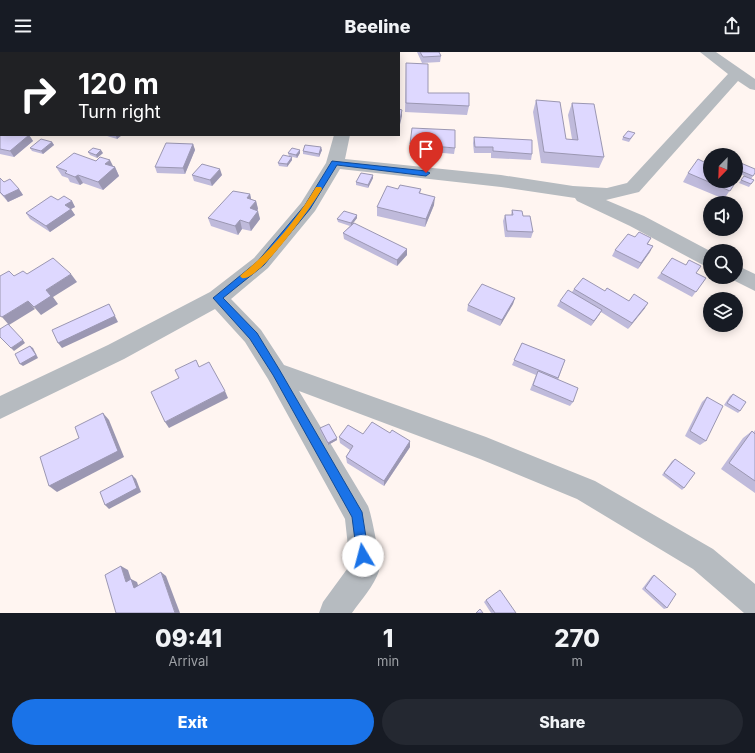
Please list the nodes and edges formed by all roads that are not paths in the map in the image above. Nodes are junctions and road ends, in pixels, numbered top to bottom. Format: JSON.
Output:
{"nodes":[{"id":1,"x":707,"y":52,"type":"edge"},
{"id":2,"x":737,"y":73,"type":"junction"},
{"id":3,"x":755,"y":86,"type":"edge"},
{"id":4,"x":342,"y":136,"type":"edge"},
{"id":5,"x":335,"y":163,"type":"junction"},
{"id":6,"x":573,"y":192,"type":"junction"},
{"id":7,"x":703,"y":256,"type":"edge"},
{"id":8,"x":743,"y":277,"type":"edge"},
{"id":9,"x":755,"y":283,"type":"edge"},
{"id":10,"x":217,"y":298,"type":"junction"},
{"id":11,"x":276,"y":372,"type":"junction"},
{"id":12,"x":0,"y":408,"type":"edge"},
{"id":13,"x":755,"y":603,"type":"edge"},
{"id":14,"x":334,"y":613,"type":"edge"}],
"edges":[{"from":1,"to":2,"type":"street"},
{"from":2,"to":3,"type":"street"},
{"from":2,"to":6,"type":"street"},
{"from":4,"to":5,"type":"street"},
{"from":5,"to":6,"type":"street"},
{"from":5,"to":10,"type":"street"},
{"from":6,"to":7,"type":"street"},
{"from":8,"to":9,"type":"street"},
{"from":10,"to":11,"type":"street"},
{"from":10,"to":12,"type":"street"},
{"from":11,"to":13,"type":"street"},
{"from":11,"to":14,"type":"street"}]}
